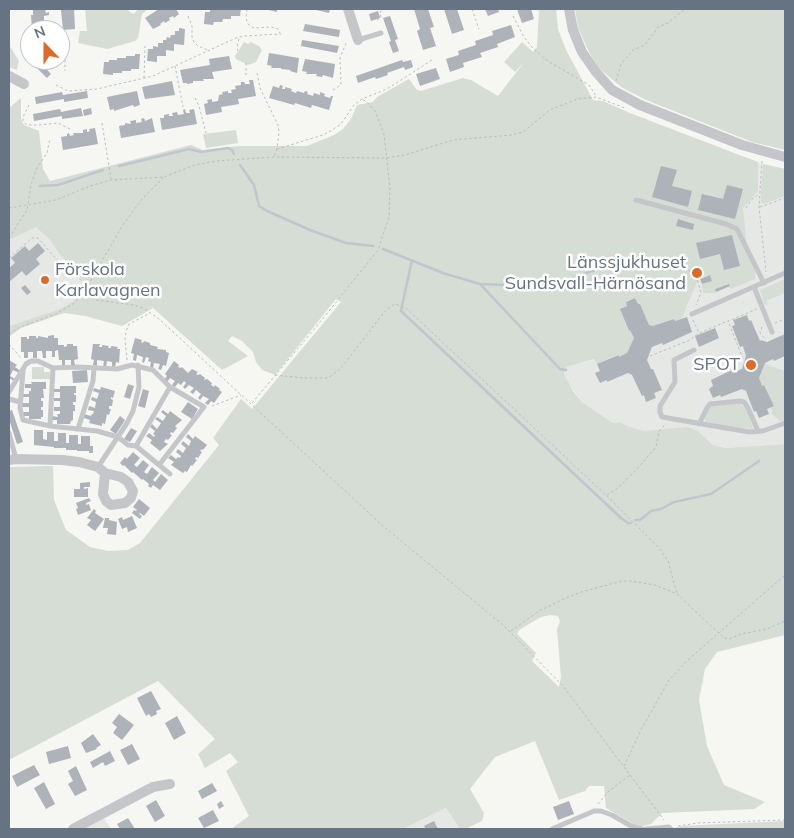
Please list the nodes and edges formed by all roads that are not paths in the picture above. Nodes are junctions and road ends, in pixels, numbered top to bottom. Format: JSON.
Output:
{"nodes":[{"id":1,"x":348,"y":9,"type":"edge"},
{"id":2,"x":569,"y":9,"type":"edge"},
{"id":3,"x":382,"y":33,"type":"dead end"},
{"id":4,"x":358,"y":40,"type":"joint"},
{"id":5,"x":9,"y":76,"type":"edge"},
{"id":6,"x":24,"y":84,"type":"dead end"},
{"id":7,"x":785,"y":157,"type":"edge"},
{"id":8,"x":636,"y":200,"type":"dead end"},
{"id":9,"x":785,"y":273,"type":"edge"},
{"id":10,"x":765,"y":282,"type":"junction"},
{"id":11,"x":754,"y":287,"type":"junction"},
{"id":12,"x":692,"y":316,"type":"road end"},
{"id":13,"x":771,"y":329,"type":"road end"},
{"id":14,"x":694,"y":350,"type":"dead end"},
{"id":15,"x":138,"y":365,"type":"junction"},
{"id":16,"x":25,"y":367,"type":"junction"},
{"id":17,"x":53,"y":368,"type":"junction"},
{"id":18,"x":94,"y":368,"type":"junction"},
{"id":19,"x":170,"y":387,"type":"junction"},
{"id":20,"x":9,"y":392,"type":"edge"},
{"id":21,"x":9,"y":399,"type":"edge"},
{"id":22,"x":20,"y":402,"type":"junction"},
{"id":23,"x":785,"y":423,"type":"edge"},
{"id":24,"x":699,"y":424,"type":"junction"},
{"id":25,"x":50,"y":426,"type":"junction"},
{"id":26,"x":78,"y":429,"type":"junction"},
{"id":27,"x":758,"y":431,"type":"junction"},
{"id":28,"x":9,"y":433,"type":"edge"},
{"id":29,"x":118,"y":437,"type":"junction"},
{"id":30,"x":136,"y":446,"type":"junction"},
{"id":31,"x":12,"y":459,"type":"edge"},
{"id":32,"x":159,"y":465,"type":"junction"},
{"id":33,"x":102,"y":470,"type":"joint"},
{"id":34,"x":170,"y":474,"type":"dead end"},
{"id":35,"x":170,"y":784,"type":"dead end"},
{"id":36,"x":670,"y":828,"type":"edge"},
{"id":37,"x":74,"y":829,"type":"edge"},
{"id":38,"x":552,"y":829,"type":"edge"},
{"id":39,"x":644,"y":829,"type":"edge"}],
"edges":[{"from":1,"to":4,"type":"street"},
{"from":2,"to":7,"type":"street"},
{"from":3,"to":4,"type":"lane"},
{"from":5,"to":6,"type":"street"},
{"from":8,"to":10,"type":"lane"},
{"from":9,"to":10,"type":"lane"},
{"from":10,"to":11,"type":"lane"},
{"from":11,"to":12,"type":"lane"},
{"from":11,"to":13,"type":"lane"},
{"from":14,"to":24,"type":"lane"},
{"from":15,"to":18,"type":"lane"},
{"from":15,"to":19,"type":"lane"},
{"from":15,"to":29,"type":"lane"},
{"from":16,"to":17,"type":"lane"},
{"from":16,"to":20,"type":"lane"},
{"from":16,"to":22,"type":"lane"},
{"from":17,"to":18,"type":"lane"},
{"from":17,"to":25,"type":"lane"},
{"from":18,"to":26,"type":"lane"},
{"from":19,"to":30,"type":"lane"},
{"from":19,"to":32,"type":"lane"},
{"from":21,"to":22,"type":"lane"},
{"from":22,"to":25,"type":"lane"},
{"from":23,"to":27,"type":"lane"},
{"from":24,"to":27,"type":"lane"},
{"from":24,"to":27,"type":"lane"},
{"from":25,"to":26,"type":"lane"},
{"from":26,"to":29,"type":"lane"},
{"from":28,"to":31,"type":"lane"},
{"from":29,"to":30,"type":"lane"},
{"from":29,"to":33,"type":"lane"},
{"from":30,"to":32,"type":"lane"},
{"from":31,"to":33,"type":"street"},
{"from":32,"to":34,"type":"lane"},
{"from":35,"to":37,"type":"street"},
{"from":36,"to":39,"type":"lane"},
{"from":38,"to":39,"type":"lane"}]}
